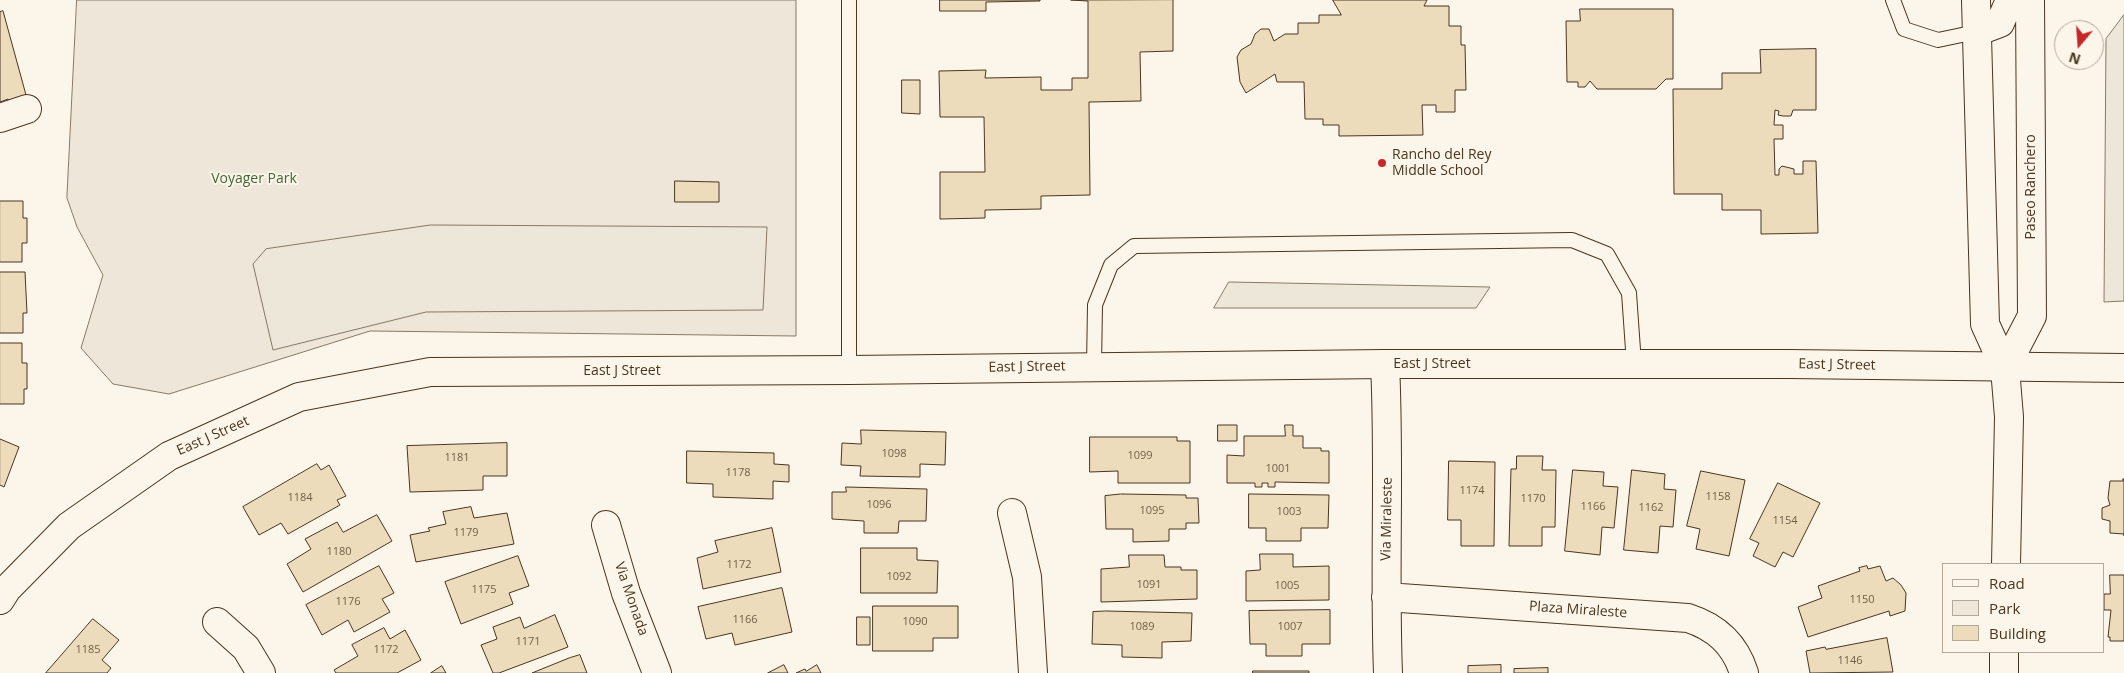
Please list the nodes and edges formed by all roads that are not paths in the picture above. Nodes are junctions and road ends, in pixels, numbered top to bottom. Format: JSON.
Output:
{"nodes":[{"id":1,"x":849,"y":0,"type":"edge"},
{"id":2,"x":1893,"y":0,"type":"edge"},
{"id":3,"x":1976,"y":0,"type":"edge"},
{"id":4,"x":2010,"y":0,"type":"edge"},
{"id":5,"x":2030,"y":0,"type":"edge"},
{"id":6,"x":1976,"y":32,"type":"junction"},
{"id":7,"x":27,"y":109,"type":"dead end"},
{"id":8,"x":0,"y":118,"type":"edge"},
{"id":9,"x":1384,"y":364,"type":"junction"},
{"id":10,"x":1634,"y":364,"type":"junction"},
{"id":11,"x":1094,"y":366,"type":"junction"},
{"id":12,"x":2005,"y":368,"type":"junction"},
{"id":13,"x":2124,"y":368,"type":"edge"},
{"id":14,"x":848,"y":370,"type":"junction"},
{"id":15,"x":1012,"y":513,"type":"dead end"},
{"id":16,"x":606,"y":524,"type":"dead end"},
{"id":17,"x":2006,"y":563,"type":"edge"},
{"id":18,"x":1386,"y":597,"type":"junction"},
{"id":19,"x":0,"y":600,"type":"edge"},
{"id":20,"x":217,"y":622,"type":"dead end"},
{"id":21,"x":2004,"y":653,"type":"edge"},
{"id":22,"x":261,"y":673,"type":"edge"},
{"id":23,"x":657,"y":673,"type":"edge"},
{"id":24,"x":1033,"y":673,"type":"edge"},
{"id":25,"x":1388,"y":673,"type":"edge"},
{"id":26,"x":1744,"y":673,"type":"edge"},
{"id":27,"x":2004,"y":673,"type":"edge"}],
"edges":[{"from":1,"to":14,"type":"lane"},
{"from":2,"to":6,"type":"lane"},
{"from":3,"to":6,"type":"street"},
{"from":4,"to":6,"type":"street"},
{"from":5,"to":12,"type":"street","name":"Paseo Ranchero"},
{"from":6,"to":12,"type":"street"},
{"from":7,"to":8,"type":"street"},
{"from":9,"to":10,"type":"street","name":"East J Street"},
{"from":9,"to":11,"type":"street","name":"East J Street"},
{"from":9,"to":18,"type":"street","name":"Via Miraleste"},
{"from":10,"to":11,"type":"lane"},
{"from":10,"to":12,"type":"street","name":"East J Street"},
{"from":11,"to":14,"type":"street","name":"East J Street"},
{"from":12,"to":13,"type":"street","name":"East J Street"},
{"from":12,"to":17,"type":"street"},
{"from":14,"to":19,"type":"street","name":"East J Street"},
{"from":15,"to":24,"type":"street"},
{"from":16,"to":23,"type":"street","name":"Via Monada"},
{"from":18,"to":25,"type":"street","name":"Via Miraleste"},
{"from":18,"to":26,"type":"street","name":"Plaza Miraleste"},
{"from":20,"to":22,"type":"street"},
{"from":21,"to":27,"type":"street"}]}
